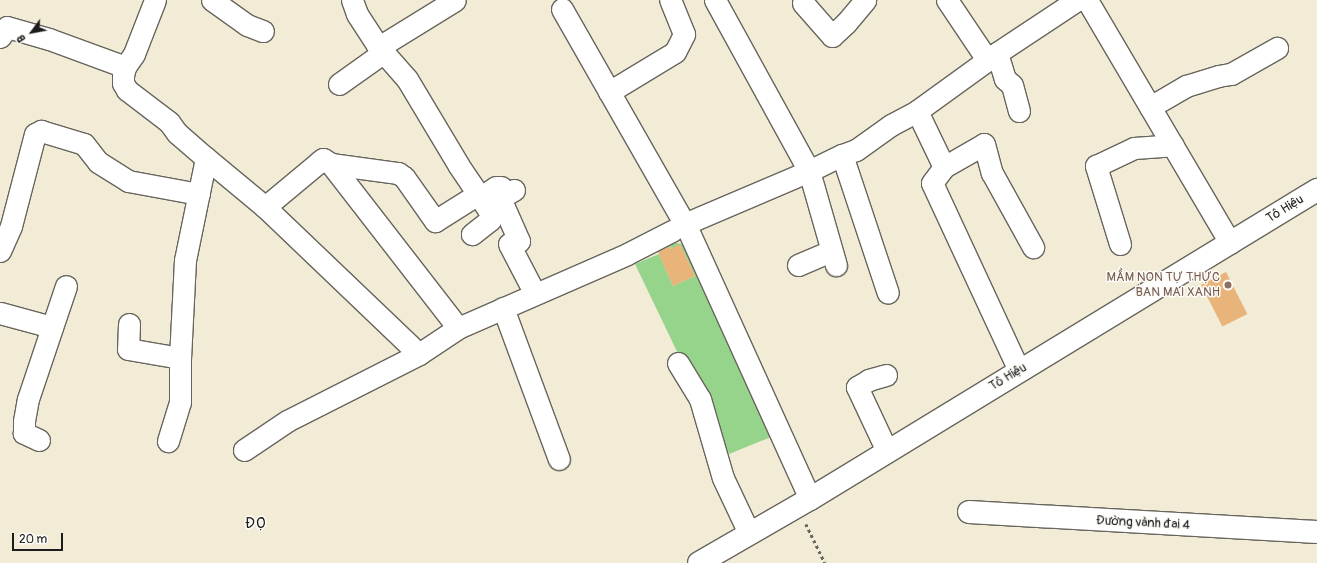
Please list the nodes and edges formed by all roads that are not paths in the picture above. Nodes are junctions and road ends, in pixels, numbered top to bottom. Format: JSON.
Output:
{"nodes":[{"id":1,"x":155,"y":0,"type":"edge"},
{"id":2,"x":212,"y":0,"type":"edge"},
{"id":3,"x":352,"y":0,"type":"edge"},
{"id":4,"x":455,"y":0,"type":"edge"},
{"id":5,"x":715,"y":0,"type":"edge"},
{"id":6,"x":865,"y":0,"type":"edge"},
{"id":7,"x":947,"y":0,"type":"edge"},
{"id":8,"x":1077,"y":0,"type":"edge"},
{"id":9,"x":1087,"y":0,"type":"edge"},
{"id":10,"x":673,"y":1,"type":"edge"},
{"id":11,"x":804,"y":3,"type":"dead end"},
{"id":12,"x":562,"y":9,"type":"dead end"},
{"id":13,"x":263,"y":31,"type":"dead end"},
{"id":14,"x":0,"y":37,"type":"edge"},
{"id":15,"x":1277,"y":48,"type":"dead end"},
{"id":16,"x":382,"y":50,"type":"junction"},
{"id":17,"x":992,"y":57,"type":"junction"},
{"id":18,"x":125,"y":67,"type":"junction"},
{"id":19,"x":339,"y":84,"type":"dead end"},
{"id":20,"x":609,"y":92,"type":"junction"},
{"id":21,"x":1150,"y":107,"type":"junction"},
{"id":22,"x":917,"y":111,"type":"junction"},
{"id":23,"x":1019,"y":111,"type":"dead end"},
{"id":24,"x":1173,"y":145,"type":"junction"},
{"id":25,"x":842,"y":155,"type":"junction"},
{"id":26,"x":206,"y":158,"type":"junction"},
{"id":27,"x":331,"y":164,"type":"junction"},
{"id":28,"x":944,"y":167,"type":"junction"},
{"id":29,"x":809,"y":171,"type":"junction"},
{"id":30,"x":1317,"y":190,"type":"edge"},
{"id":31,"x":199,"y":194,"type":"junction"},
{"id":32,"x":478,"y":194,"type":"junction"},
{"id":33,"x":265,"y":207,"type":"junction"},
{"id":34,"x":682,"y":225,"type":"junction"},
{"id":35,"x":472,"y":234,"type":"dead end"},
{"id":36,"x":1230,"y":243,"type":"junction"},
{"id":37,"x":1120,"y":244,"type":"dead end"},
{"id":38,"x":1033,"y":246,"type":"dead end"},
{"id":39,"x":0,"y":251,"type":"edge"},
{"id":40,"x":798,"y":266,"type":"dead end"},
{"id":41,"x":66,"y":286,"type":"dead end"},
{"id":42,"x":888,"y":293,"type":"dead end"},
{"id":43,"x":535,"y":294,"type":"junction"},
{"id":44,"x":503,"y":308,"type":"junction"},
{"id":45,"x":0,"y":313,"type":"edge"},
{"id":46,"x":129,"y":324,"type":"dead end"},
{"id":47,"x":52,"y":327,"type":"junction"},
{"id":48,"x":458,"y":328,"type":"junction"},
{"id":49,"x":420,"y":345,"type":"junction"},
{"id":50,"x":180,"y":358,"type":"junction"},
{"id":51,"x":678,"y":364,"type":"dead end"},
{"id":52,"x":1019,"y":370,"type":"junction"},
{"id":53,"x":886,"y":375,"type":"dead end"},
{"id":54,"x":39,"y":440,"type":"dead end"},
{"id":55,"x":168,"y":441,"type":"dead end"},
{"id":56,"x":244,"y":450,"type":"dead end"},
{"id":57,"x":887,"y":451,"type":"junction"},
{"id":58,"x":559,"y":459,"type":"dead end"},
{"id":59,"x":803,"y":502,"type":"junction"},
{"id":60,"x":969,"y":512,"type":"dead end"},
{"id":61,"x":1317,"y":532,"type":"edge"},
{"id":62,"x":749,"y":533,"type":"junction"},
{"id":63,"x":699,"y":563,"type":"edge"}],
"edges":[{"from":1,"to":18,"type":"street"},
{"from":2,"to":13,"type":"street"},
{"from":3,"to":16,"type":"street"},
{"from":4,"to":16,"type":"street"},
{"from":5,"to":29,"type":"street"},
{"from":6,"to":11,"type":"street"},
{"from":7,"to":17,"type":"street"},
{"from":8,"to":17,"type":"street"},
{"from":9,"to":21,"type":"street"},
{"from":10,"to":20,"type":"street"},
{"from":12,"to":20,"type":"street"},
{"from":14,"to":18,"type":"street"},
{"from":15,"to":21,"type":"street"},
{"from":16,"to":19,"type":"street"},
{"from":16,"to":32,"type":"street"},
{"from":17,"to":22,"type":"street"},
{"from":17,"to":23,"type":"street"},
{"from":18,"to":26,"type":"street"},
{"from":20,"to":34,"type":"street"},
{"from":21,"to":24,"type":"street"},
{"from":22,"to":25,"type":"street"},
{"from":22,"to":28,"type":"street"},
{"from":24,"to":36,"type":"street"},
{"from":24,"to":37,"type":"street"},
{"from":25,"to":29,"type":"street"},
{"from":25,"to":42,"type":"street"},
{"from":26,"to":31,"type":"street"},
{"from":26,"to":33,"type":"street"},
{"from":27,"to":32,"type":"street"},
{"from":27,"to":33,"type":"street"},
{"from":27,"to":48,"type":"street"},
{"from":28,"to":38,"type":"street"},
{"from":28,"to":52,"type":"street"},
{"from":29,"to":34,"type":"street"},
{"from":29,"to":40,"type":"street"},
{"from":30,"to":36,"type":"main road","name":"Tô Hiệu"},
{"from":31,"to":39,"type":"street"},
{"from":31,"to":50,"type":"street"},
{"from":32,"to":35,"type":"street"},
{"from":32,"to":43,"type":"street"},
{"from":33,"to":49,"type":"street"},
{"from":34,"to":43,"type":"street"},
{"from":34,"to":59,"type":"street"},
{"from":36,"to":52,"type":"main road","name":"Tô Hiệu"},
{"from":41,"to":47,"type":"street"},
{"from":43,"to":44,"type":"street"},
{"from":44,"to":48,"type":"street"},
{"from":44,"to":58,"type":"street"},
{"from":45,"to":47,"type":"street"},
{"from":46,"to":50,"type":"street"},
{"from":47,"to":54,"type":"street"},
{"from":48,"to":49,"type":"street"},
{"from":49,"to":56,"type":"street"},
{"from":50,"to":55,"type":"street"},
{"from":51,"to":62,"type":"street"},
{"from":52,"to":57,"type":"main road","name":"Tô Hiệu"},
{"from":53,"to":57,"type":"street"},
{"from":57,"to":59,"type":"main road","name":"Tô Hiệu"},
{"from":59,"to":62,"type":"main road","name":"Tô Hiệu"},
{"from":60,"to":61,"type":"main road","name":"Đường vành đai 4"},
{"from":62,"to":63,"type":"main road","name":"Tô Hiệu"}]}
